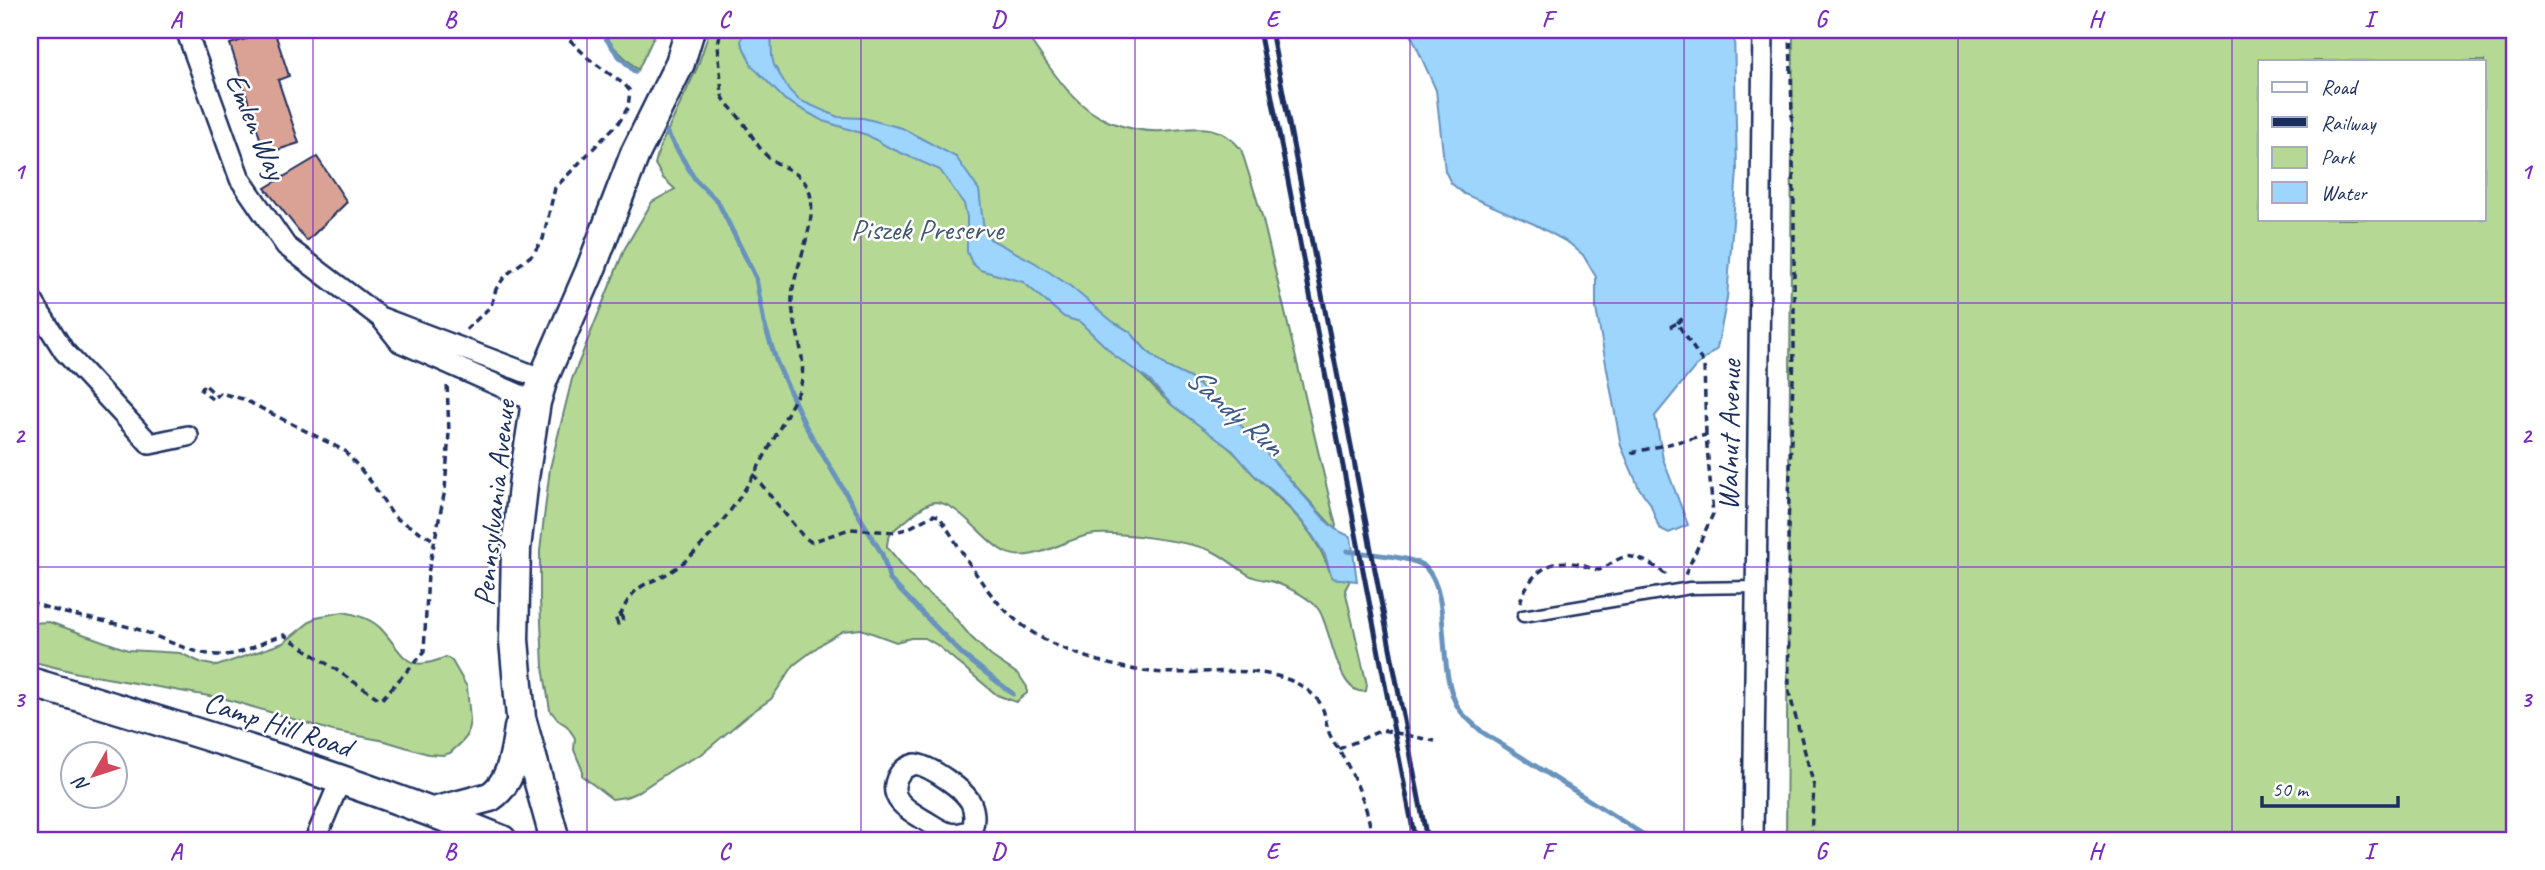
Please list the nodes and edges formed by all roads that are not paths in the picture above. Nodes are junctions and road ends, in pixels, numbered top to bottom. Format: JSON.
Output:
{"nodes":[{"id":1,"x":186,"y":30,"type":"edge"},
{"id":2,"x":690,"y":30,"type":"edge"},
{"id":3,"x":1763,"y":30,"type":"edge"},
{"id":4,"x":30,"y":297,"type":"edge"},
{"id":5,"x":381,"y":318,"type":"junction"},
{"id":6,"x":539,"y":390,"type":"junction"},
{"id":7,"x":188,"y":436,"type":"dead end"},
{"id":8,"x":1757,"y":587,"type":"junction"},
{"id":9,"x":1523,"y":616,"type":"road end"},
{"id":10,"x":30,"y":682,"type":"edge"},
{"id":11,"x":521,"y":718,"type":"junction"},
{"id":12,"x":341,"y":779,"type":"junction"},
{"id":13,"x":433,"y":812,"type":"junction"},
{"id":14,"x":1753,"y":838,"type":"edge"},
{"id":15,"x":314,"y":840,"type":"edge"},
{"id":16,"x":502,"y":840,"type":"edge"},
{"id":17,"x":555,"y":840,"type":"edge"}],
"edges":[{"from":1,"to":5,"type":"street","name":"Emlen Way"},
{"from":2,"to":6,"type":"main road","name":"Pennsylvania Avenue"},
{"from":3,"to":8,"type":"street","name":"Walnut Avenue"},
{"from":4,"to":7,"type":"street"},
{"from":5,"to":6,"type":"street","name":"Emlen Way"},
{"from":5,"to":6,"type":"street","name":"Emlen Way"},
{"from":6,"to":11,"type":"main road","name":"Pennsylvania Avenue"},
{"from":8,"to":9,"type":"lane"},
{"from":8,"to":14,"type":"street","name":"Walnut Avenue"},
{"from":10,"to":12,"type":"main road","name":"Camp Hill Road"},
{"from":11,"to":13,"type":"main road"},
{"from":11,"to":17,"type":"main road","name":"Pennsylvania Avenue"},
{"from":12,"to":13,"type":"main road","name":"Camp Hill Road"},
{"from":12,"to":15,"type":"street"},
{"from":13,"to":16,"type":"main road","name":"Camp Hill Road"}]}
